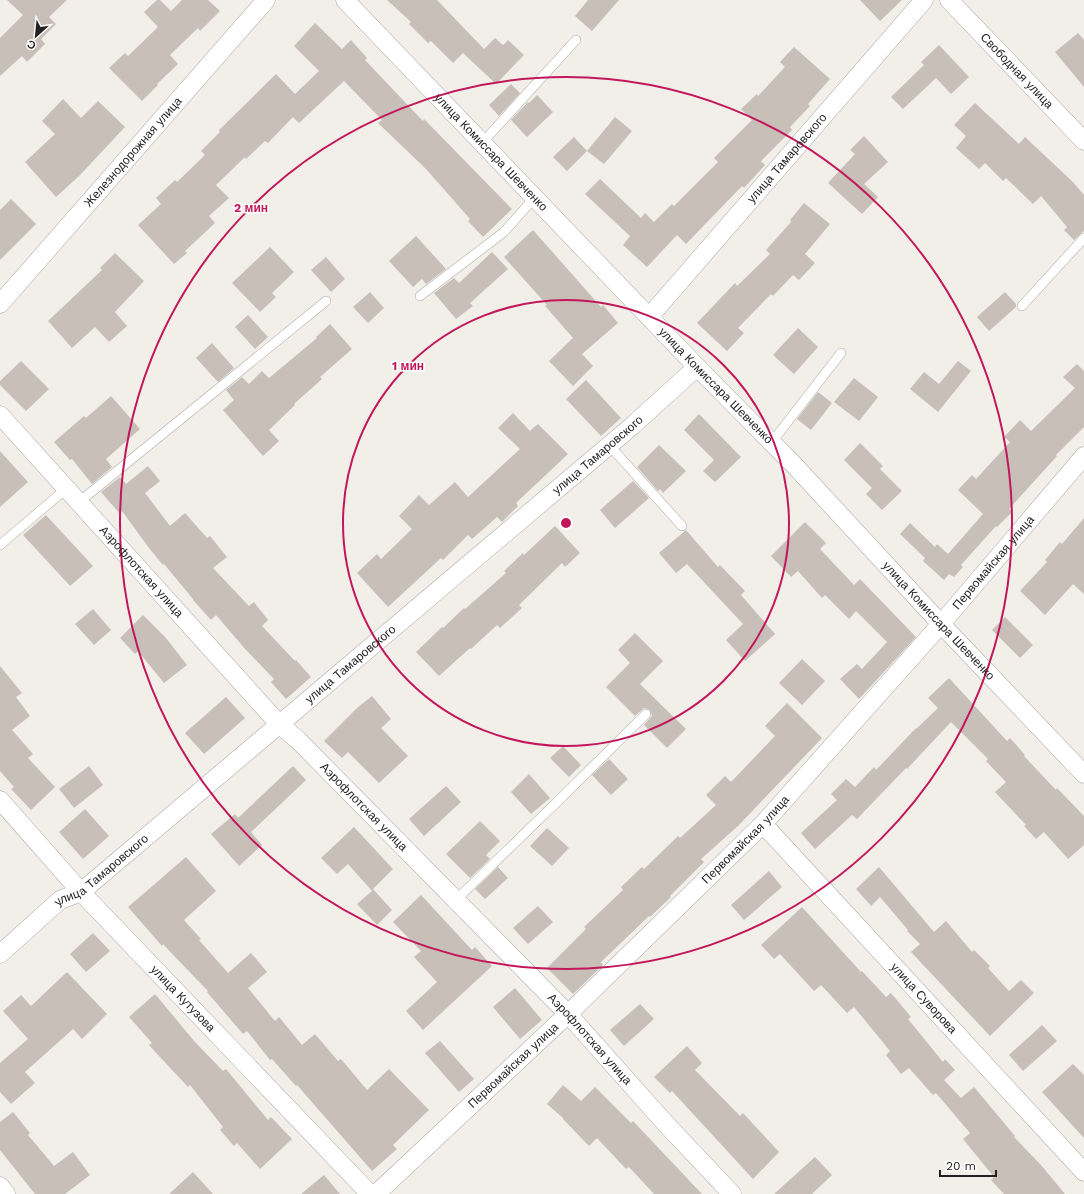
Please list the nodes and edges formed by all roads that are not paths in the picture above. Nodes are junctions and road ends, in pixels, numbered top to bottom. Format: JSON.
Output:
{"nodes":[{"id":1,"x":266,"y":0,"type":"edge"},
{"id":2,"x":345,"y":0,"type":"edge"},
{"id":3,"x":924,"y":0,"type":"edge"},
{"id":4,"x":949,"y":0,"type":"edge"},
{"id":5,"x":576,"y":40,"type":"dead end"},
{"id":6,"x":1084,"y":141,"type":"edge"},
{"id":7,"x":482,"y":143,"type":"junction"},
{"id":8,"x":535,"y":197,"type":"junction"},
{"id":9,"x":1084,"y":238,"type":"edge"},
{"id":10,"x":420,"y":296,"type":"dead end"},
{"id":11,"x":326,"y":300,"type":"dead end"},
{"id":12,"x":0,"y":304,"type":"edge"},
{"id":13,"x":1022,"y":306,"type":"dead end"},
{"id":14,"x":650,"y":316,"type":"junction"},
{"id":15,"x":841,"y":353,"type":"dead end"},
{"id":16,"x":697,"y":367,"type":"junction"},
{"id":17,"x":0,"y":415,"type":"edge"},
{"id":18,"x":772,"y":442,"type":"junction"},
{"id":19,"x":609,"y":445,"type":"junction"},
{"id":20,"x":1084,"y":456,"type":"edge"},
{"id":21,"x":67,"y":488,"type":"junction"},
{"id":22,"x":80,"y":502,"type":"junction"},
{"id":23,"x":682,"y":526,"type":"dead end"},
{"id":24,"x":0,"y":545,"type":"edge"},
{"id":25,"x":941,"y":624,"type":"junction"},
{"id":26,"x":646,"y":714,"type":"dead end"},
{"id":27,"x":279,"y":724,"type":"junction"},
{"id":28,"x":1084,"y":774,"type":"edge"},
{"id":29,"x":0,"y":800,"type":"edge"},
{"id":30,"x":764,"y":824,"type":"junction"},
{"id":31,"x":81,"y":892,"type":"junction"},
{"id":32,"x":456,"y":900,"type":"junction"},
{"id":33,"x":0,"y":954,"type":"edge"},
{"id":34,"x":568,"y":1014,"type":"junction"},
{"id":35,"x":1084,"y":1172,"type":"edge"},
{"id":36,"x":0,"y":1186,"type":"edge"},
{"id":37,"x":6,"y":1194,"type":"edge"},
{"id":38,"x":370,"y":1194,"type":"edge"},
{"id":39,"x":376,"y":1194,"type":"edge"},
{"id":40,"x":732,"y":1194,"type":"edge"}],
"edges":[{"from":1,"to":12,"type":"street","name":"Железнодорожная улица"},
{"from":2,"to":7,"type":"street","name":"улица Комиссара Шевченко"},
{"from":3,"to":14,"type":"street","name":"улица Тамаровского"},
{"from":4,"to":6,"type":"street","name":"Свободная улица"},
{"from":5,"to":7,"type":"lane"},
{"from":7,"to":8,"type":"street","name":"улица Комиссара Шевченко"},
{"from":8,"to":10,"type":"lane"},
{"from":8,"to":14,"type":"street","name":"улица Комиссара Шевченко"},
{"from":9,"to":13,"type":"lane"},
{"from":11,"to":22,"type":"lane"},
{"from":14,"to":16,"type":"street","name":"улица Комиссара Шевченко"},
{"from":15,"to":18,"type":"lane"},
{"from":16,"to":18,"type":"street","name":"улица Комиссара Шевченко"},
{"from":16,"to":19,"type":"street","name":"улица Тамаровского"},
{"from":17,"to":21,"type":"street","name":"Аэрофлотская улица"},
{"from":18,"to":25,"type":"street","name":"улица Комиссара Шевченко"},
{"from":19,"to":23,"type":"lane"},
{"from":19,"to":27,"type":"street","name":"улица Тамаровского"},
{"from":20,"to":25,"type":"street","name":"Первомайская улица"},
{"from":21,"to":22,"type":"street","name":"Аэрофлотская улица"},
{"from":21,"to":24,"type":"lane"},
{"from":22,"to":27,"type":"street","name":"Аэрофлотская улица"},
{"from":25,"to":28,"type":"street","name":"улица Комиссара Шевченко"},
{"from":25,"to":30,"type":"street","name":"Первомайская улица"},
{"from":26,"to":32,"type":"lane"},
{"from":27,"to":31,"type":"street","name":"улица Тамаровского"},
{"from":27,"to":32,"type":"street","name":"Аэрофлотская улица"},
{"from":29,"to":31,"type":"street","name":"улица Кутузова"},
{"from":30,"to":34,"type":"street","name":"Первомайская улица"},
{"from":30,"to":35,"type":"street","name":"улица Суворова"},
{"from":31,"to":33,"type":"street","name":"улица Тамаровского"},
{"from":31,"to":38,"type":"street","name":"улица Кутузова"},
{"from":32,"to":34,"type":"street","name":"Аэрофлотская улица"},
{"from":34,"to":39,"type":"street","name":"Первомайская улица"},
{"from":34,"to":40,"type":"street","name":"Аэрофлотская улица"},
{"from":36,"to":37,"type":"street"}]}
